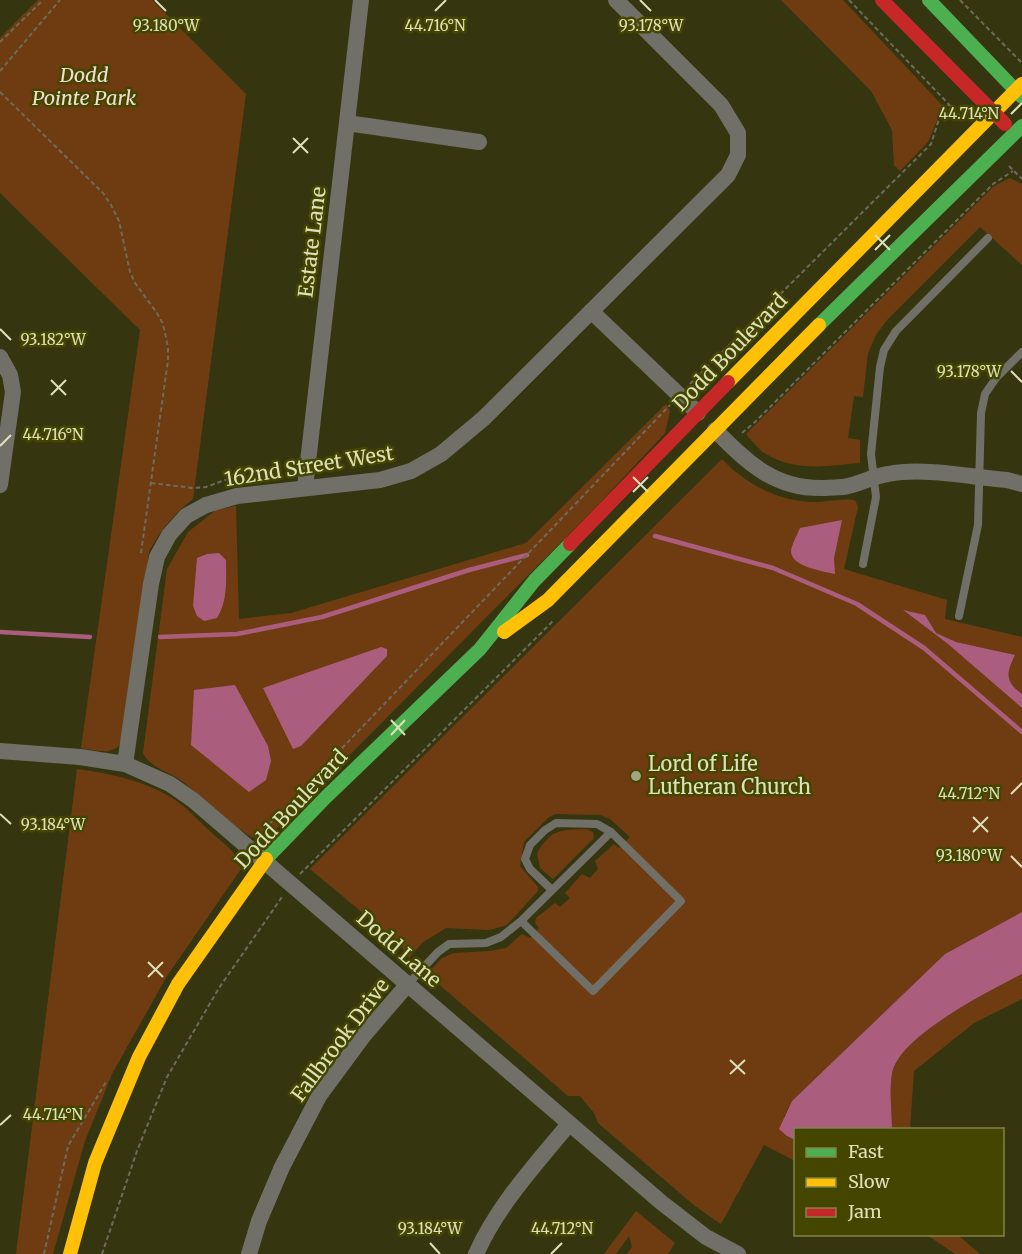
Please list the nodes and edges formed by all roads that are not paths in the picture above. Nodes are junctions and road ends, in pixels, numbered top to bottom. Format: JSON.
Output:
{"nodes":[{"id":1,"x":361,"y":0,"type":"edge"},
{"id":2,"x":616,"y":0,"type":"edge"},
{"id":3,"x":882,"y":0,"type":"edge"},
{"id":4,"x":929,"y":0,"type":"edge"},
{"id":5,"x":1020,"y":90,"type":"edge"},
{"id":6,"x":994,"y":112,"type":"junction"},
{"id":7,"x":347,"y":123,"type":"junction"},
{"id":8,"x":1020,"y":133,"type":"edge"},
{"id":9,"x":479,"y":142,"type":"dead end"},
{"id":10,"x":988,"y":238,"type":"dead end"},
{"id":11,"x":591,"y":311,"type":"junction"},
{"id":12,"x":1022,"y":352,"type":"edge"},
{"id":13,"x":0,"y":357,"type":"edge"},
{"id":14,"x":698,"y":413,"type":"junction"},
{"id":15,"x":715,"y":430,"type":"junction"},
{"id":16,"x":873,"y":478,"type":"junction"},
{"id":17,"x":980,"y":478,"type":"junction"},
{"id":18,"x":306,"y":482,"type":"junction"},
{"id":19,"x":1022,"y":484,"type":"edge"},
{"id":20,"x":0,"y":485,"type":"edge"},
{"id":21,"x":863,"y":564,"type":"dead end"},
{"id":22,"x":959,"y":616,"type":"dead end"},
{"id":23,"x":480,"y":649,"type":"junction"},
{"id":24,"x":0,"y":751,"type":"edge"},
{"id":25,"x":125,"y":764,"type":"junction"},
{"id":26,"x":611,"y":832,"type":"junction"},
{"id":27,"x":265,"y":861,"type":"junction"},
{"id":28,"x":552,"y":890,"type":"junction"},
{"id":29,"x":521,"y":921,"type":"junction"},
{"id":30,"x":408,"y":984,"type":"junction"},
{"id":31,"x":569,"y":1124,"type":"junction"},
{"id":32,"x":69,"y":1254,"type":"edge"},
{"id":33,"x":249,"y":1254,"type":"edge"},
{"id":34,"x":476,"y":1254,"type":"edge"},
{"id":35,"x":738,"y":1254,"type":"edge"}],
"edges":[{"from":1,"to":7,"type":"street","name":"Estate Lane"},
{"from":2,"to":11,"type":"street","name":"162nd Street West"},
{"from":3,"to":6,"type":"street"},
{"from":4,"to":5,"type":"street"},
{"from":5,"to":6,"type":"street","name":"Dodd Boulevard"},
{"from":6,"to":8,"type":"street"},
{"from":6,"to":14,"type":"street","name":"Dodd Boulevard"},
{"from":7,"to":9,"type":"street"},
{"from":7,"to":18,"type":"street","name":"Estate Lane"},
{"from":8,"to":15,"type":"street","name":"Dodd Boulevard"},
{"from":10,"to":16,"type":"lane"},
{"from":11,"to":14,"type":"street"},
{"from":11,"to":18,"type":"street","name":"162nd Street West"},
{"from":12,"to":17,"type":"lane"},
{"from":13,"to":20,"type":"street"},
{"from":14,"to":23,"type":"street","name":"Dodd Boulevard"},
{"from":15,"to":16,"type":"street"},
{"from":15,"to":23,"type":"street","name":"Dodd Boulevard"},
{"from":16,"to":17,"type":"street"},
{"from":16,"to":21,"type":"lane"},
{"from":17,"to":19,"type":"street"},
{"from":17,"to":22,"type":"lane"},
{"from":18,"to":25,"type":"street","name":"162nd Street West"},
{"from":23,"to":27,"type":"street","name":"Dodd Boulevard"},
{"from":24,"to":25,"type":"street","name":"Dodd Lane"},
{"from":25,"to":27,"type":"street","name":"Dodd Lane"},
{"from":26,"to":28,"type":"lane"},
{"from":26,"to":28,"type":"lane"},
{"from":26,"to":29,"type":"lane"},
{"from":27,"to":30,"type":"street","name":"Dodd Lane"},
{"from":27,"to":32,"type":"street","name":"Dodd Boulevard"},
{"from":28,"to":29,"type":"lane"},
{"from":29,"to":30,"type":"lane"},
{"from":30,"to":31,"type":"street","name":"Dodd Lane"},
{"from":30,"to":33,"type":"street","name":"Fallbrook Drive"},
{"from":31,"to":34,"type":"street"},
{"from":31,"to":35,"type":"street","name":"Dodd Lane"}]}
